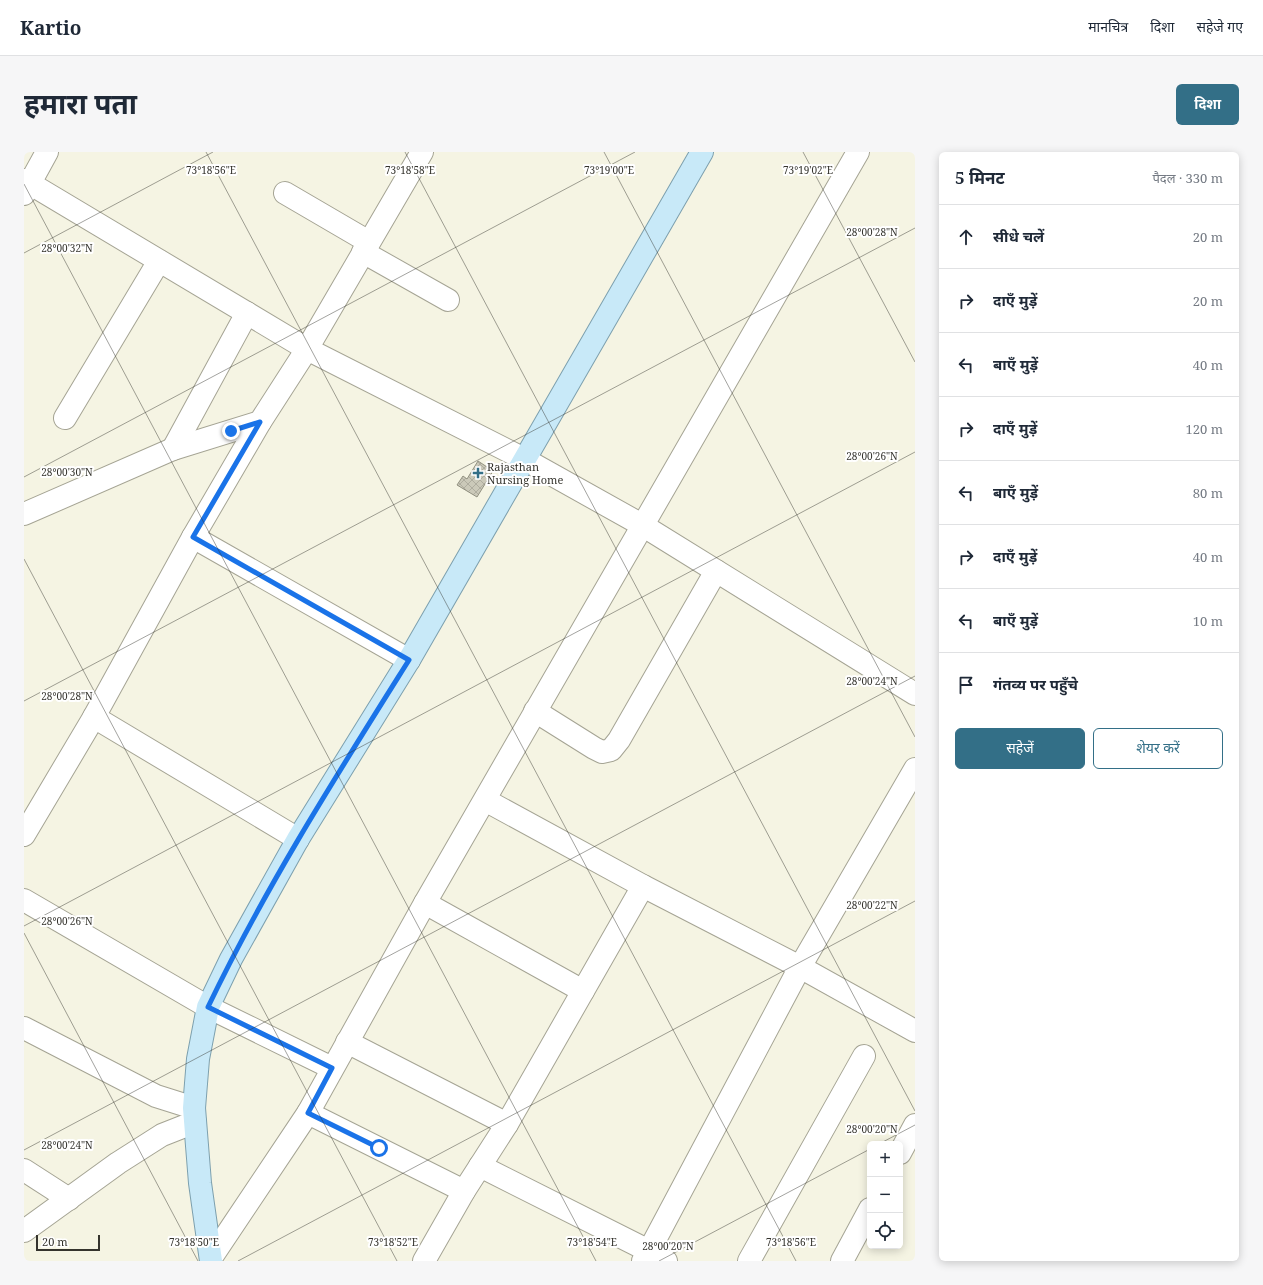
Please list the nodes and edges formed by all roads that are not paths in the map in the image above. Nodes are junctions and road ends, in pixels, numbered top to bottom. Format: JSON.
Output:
{"nodes":[{"id":1,"x":47,"y":152,"type":"edge"},
{"id":2,"x":421,"y":152,"type":"edge"},
{"id":3,"x":702,"y":152,"type":"edge"},
{"id":4,"x":858,"y":152,"type":"edge"},
{"id":5,"x":26,"y":186,"type":"edge"},
{"id":6,"x":285,"y":193,"type":"dead end"},
{"id":7,"x":366,"y":247,"type":"junction"},
{"id":8,"x":159,"y":261,"type":"junction"},
{"id":9,"x":448,"y":300,"type":"dead end"},
{"id":10,"x":247,"y":313,"type":"junction"},
{"id":11,"x":307,"y":349,"type":"junction"},
{"id":12,"x":65,"y":418,"type":"dead end"},
{"id":13,"x":260,"y":422,"type":"junction"},
{"id":14,"x":173,"y":449,"type":"junction"},
{"id":15,"x":524,"y":459,"type":"junction"},
{"id":16,"x":24,"y":514,"type":"edge"},
{"id":17,"x":642,"y":525,"type":"junction"},
{"id":18,"x":193,"y":537,"type":"junction"},
{"id":19,"x":716,"y":571,"type":"junction"},
{"id":20,"x":409,"y":660,"type":"junction"},
{"id":21,"x":915,"y":694,"type":"edge"},
{"id":22,"x":536,"y":711,"type":"junction"},
{"id":23,"x":94,"y":717,"type":"junction"},
{"id":24,"x":915,"y":768,"type":"edge"},
{"id":25,"x":485,"y":800,"type":"junction"},
{"id":26,"x":24,"y":835,"type":"edge"},
{"id":27,"x":298,"y":839,"type":"junction"},
{"id":28,"x":643,"y":886,"type":"junction"},
{"id":29,"x":24,"y":900,"type":"edge"},
{"id":30,"x":425,"y":903,"type":"junction"},
{"id":31,"x":800,"y":966,"type":"junction"},
{"id":32,"x":583,"y":991,"type":"junction"},
{"id":33,"x":208,"y":1007,"type":"junction"},
{"id":34,"x":24,"y":1028,"type":"edge"},
{"id":35,"x":915,"y":1031,"type":"edge"},
{"id":36,"x":347,"y":1042,"type":"junction"},
{"id":37,"x":864,"y":1056,"type":"dead end"},
{"id":38,"x":332,"y":1068,"type":"junction"},
{"id":39,"x":308,"y":1113,"type":"junction"},
{"id":40,"x":194,"y":1115,"type":"junction"},
{"id":41,"x":507,"y":1124,"type":"junction"},
{"id":42,"x":915,"y":1125,"type":"edge"},
{"id":43,"x":903,"y":1147,"type":"edge"},
{"id":44,"x":480,"y":1166,"type":"junction"},
{"id":45,"x":24,"y":1170,"type":"edge"},
{"id":46,"x":464,"y":1190,"type":"junction"},
{"id":47,"x":69,"y":1199,"type":"junction"},
{"id":48,"x":868,"y":1213,"type":"edge"},
{"id":49,"x":24,"y":1231,"type":"edge"},
{"id":50,"x":652,"y":1258,"type":"edge"},
{"id":51,"x":211,"y":1260,"type":"edge"},
{"id":52,"x":424,"y":1261,"type":"edge"},
{"id":53,"x":749,"y":1261,"type":"edge"},
{"id":54,"x":842,"y":1261,"type":"edge"}],
"edges":[{"from":1,"to":5,"type":"street"},
{"from":2,"to":7,"type":"street"},
{"from":3,"to":15,"type":"main road"},
{"from":4,"to":17,"type":"street"},
{"from":5,"to":8,"type":"street"},
{"from":6,"to":7,"type":"street"},
{"from":7,"to":9,"type":"street"},
{"from":7,"to":11,"type":"street"},
{"from":8,"to":10,"type":"street"},
{"from":8,"to":12,"type":"street"},
{"from":10,"to":11,"type":"street"},
{"from":10,"to":14,"type":"street"},
{"from":11,"to":13,"type":"street"},
{"from":11,"to":15,"type":"street"},
{"from":13,"to":14,"type":"street"},
{"from":13,"to":18,"type":"street"},
{"from":14,"to":16,"type":"street"},
{"from":15,"to":17,"type":"street"},
{"from":15,"to":20,"type":"main road"},
{"from":17,"to":19,"type":"street"},
{"from":17,"to":22,"type":"street"},
{"from":18,"to":20,"type":"street"},
{"from":18,"to":23,"type":"street"},
{"from":19,"to":21,"type":"street"},
{"from":19,"to":22,"type":"street"},
{"from":20,"to":27,"type":"main road"},
{"from":22,"to":25,"type":"street"},
{"from":23,"to":26,"type":"street"},
{"from":23,"to":27,"type":"street"},
{"from":24,"to":31,"type":"street"},
{"from":25,"to":28,"type":"street"},
{"from":25,"to":30,"type":"street"},
{"from":27,"to":33,"type":"main road"},
{"from":28,"to":31,"type":"street"},
{"from":28,"to":32,"type":"street"},
{"from":29,"to":33,"type":"street"},
{"from":30,"to":32,"type":"street"},
{"from":30,"to":36,"type":"street"},
{"from":31,"to":35,"type":"street"},
{"from":31,"to":50,"type":"street"},
{"from":32,"to":41,"type":"street"},
{"from":33,"to":38,"type":"street"},
{"from":33,"to":40,"type":"main road"},
{"from":34,"to":40,"type":"street"},
{"from":36,"to":38,"type":"street"},
{"from":36,"to":41,"type":"street"},
{"from":37,"to":53,"type":"street"},
{"from":38,"to":39,"type":"street"},
{"from":39,"to":46,"type":"street"},
{"from":39,"to":51,"type":"street"},
{"from":40,"to":47,"type":"street"},
{"from":40,"to":51,"type":"main road"},
{"from":41,"to":44,"type":"street"},
{"from":42,"to":43,"type":"street"},
{"from":44,"to":46,"type":"street"},
{"from":44,"to":50,"type":"street"},
{"from":45,"to":47,"type":"street"},
{"from":46,"to":52,"type":"street"},
{"from":47,"to":49,"type":"street"},
{"from":48,"to":54,"type":"street"}]}
